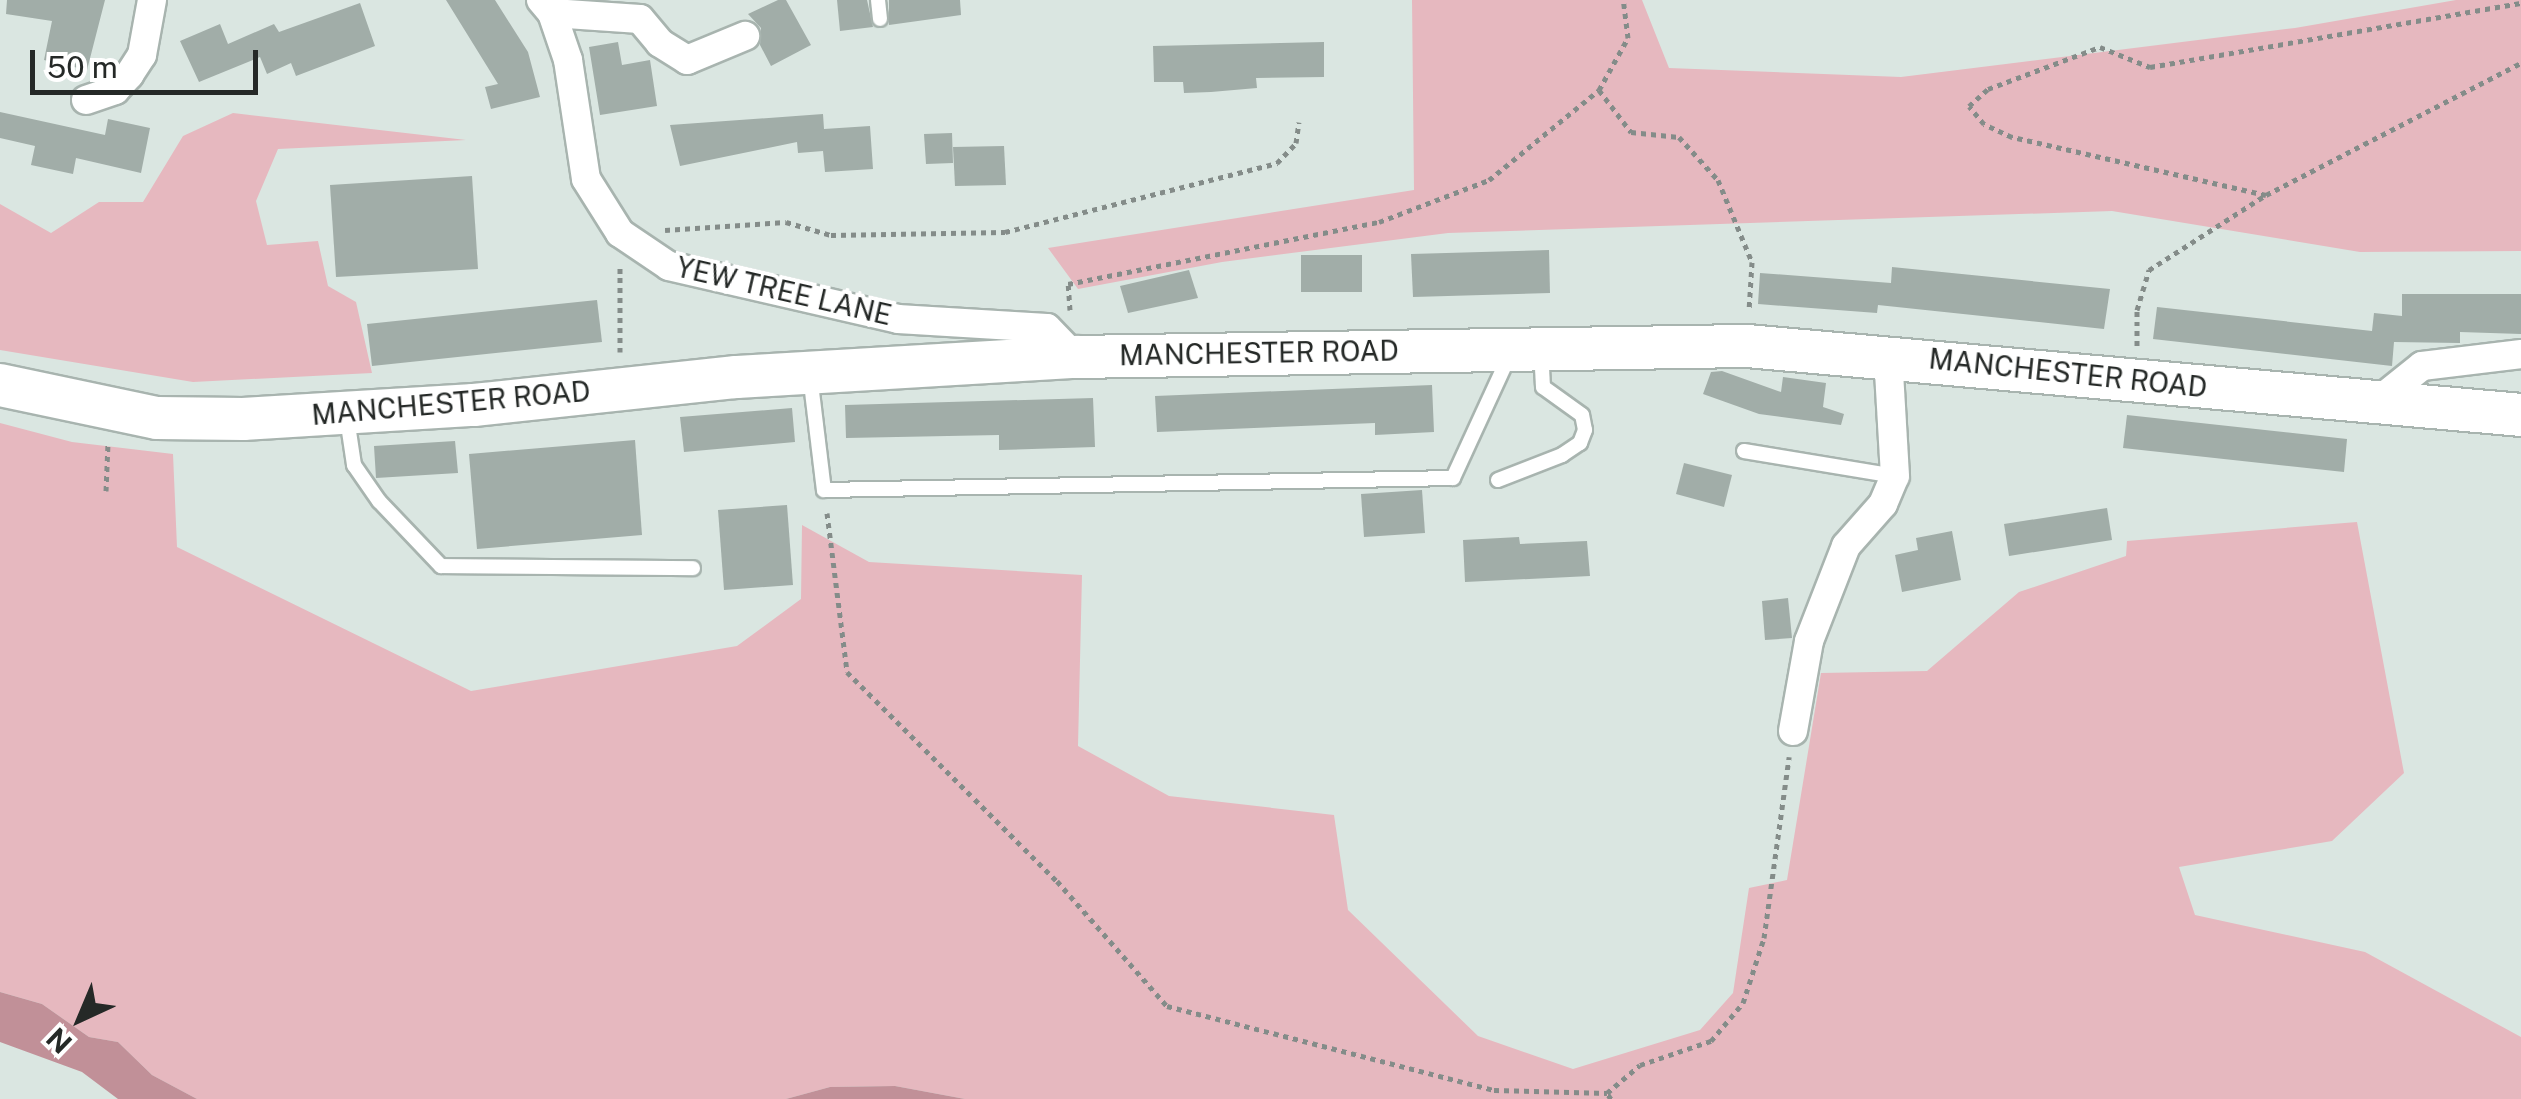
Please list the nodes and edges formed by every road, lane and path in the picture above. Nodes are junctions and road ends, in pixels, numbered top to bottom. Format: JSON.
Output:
{"nodes":[{"id":1,"x":152,"y":0,"type":"edge"},
{"id":2,"x":878,"y":0,"type":"edge"},
{"id":3,"x":1623,"y":0,"type":"edge"},
{"id":4,"x":2521,"y":4,"type":"edge"},
{"id":5,"x":547,"y":7,"type":"edge"},
{"id":6,"x":880,"y":19,"type":"dead end"},
{"id":7,"x":746,"y":36,"type":"dead end"},
{"id":8,"x":2521,"y":63,"type":"edge"},
{"id":9,"x":1598,"y":90,"type":"junction"},
{"id":10,"x":86,"y":100,"type":"dead end"},
{"id":11,"x":1299,"y":122,"type":"dead end"},
{"id":12,"x":2266,"y":195,"type":"junction"},
{"id":13,"x":620,"y":232,"type":"junction"},
{"id":14,"x":1528,"y":346,"type":"junction"},
{"id":15,"x":1747,"y":346,"type":"junction"},
{"id":16,"x":2521,"y":354,"type":"edge"},
{"id":17,"x":1888,"y":355,"type":"junction"},
{"id":18,"x":1075,"y":357,"type":"junction"},
{"id":19,"x":809,"y":372,"type":"junction"},
{"id":20,"x":2136,"y":379,"type":"junction"},
{"id":21,"x":0,"y":385,"type":"edge"},
{"id":22,"x":625,"y":388,"type":"junction"},
{"id":23,"x":2371,"y":407,"type":"junction"},
{"id":24,"x":346,"y":412,"type":"junction"},
{"id":25,"x":2521,"y":415,"type":"edge"},
{"id":26,"x":1744,"y":451,"type":"dead end"},
{"id":27,"x":1895,"y":476,"type":"junction"},
{"id":28,"x":1498,"y":480,"type":"dead end"},
{"id":29,"x":824,"y":490,"type":"junction"},
{"id":30,"x":693,"y":568,"type":"dead end"},
{"id":31,"x":1792,"y":730,"type":"joint"},
{"id":32,"x":1609,"y":1096,"type":"edge"}],
"edges":[{"from":1,"to":10,"type":"street"},
{"from":2,"to":6,"type":"lane"},
{"from":3,"to":9,"type":"path"},
{"from":4,"to":12,"type":"path"},
{"from":5,"to":7,"type":"street"},
{"from":5,"to":13,"type":"street","name":"YEW TREE LANE"},
{"from":8,"to":12,"type":"path"},
{"from":9,"to":15,"type":"path"},
{"from":9,"to":18,"type":"path"},
{"from":11,"to":13,"type":"path"},
{"from":12,"to":20,"type":"path"},
{"from":13,"to":18,"type":"street","name":"YEW TREE LANE"},
{"from":13,"to":22,"type":"path"},
{"from":14,"to":15,"type":"main road","name":"MANCHESTER ROAD"},
{"from":14,"to":18,"type":"main road","name":"MANCHESTER ROAD"},
{"from":14,"to":28,"type":"lane"},
{"from":14,"to":29,"type":"lane"},
{"from":15,"to":17,"type":"main road","name":"MANCHESTER ROAD"},
{"from":16,"to":23,"type":"street"},
{"from":17,"to":20,"type":"main road","name":"MANCHESTER ROAD"},
{"from":17,"to":27,"type":"street"},
{"from":18,"to":19,"type":"main road","name":"MANCHESTER ROAD"},
{"from":19,"to":22,"type":"main road","name":"MANCHESTER ROAD"},
{"from":19,"to":29,"type":"lane"},
{"from":20,"to":23,"type":"main road","name":"MANCHESTER ROAD"},
{"from":21,"to":24,"type":"main road","name":"MANCHESTER ROAD"},
{"from":22,"to":24,"type":"main road","name":"MANCHESTER ROAD"},
{"from":23,"to":25,"type":"main road","name":"MANCHESTER ROAD"},
{"from":24,"to":30,"type":"lane"},
{"from":26,"to":27,"type":"lane"},
{"from":27,"to":31,"type":"street"},
{"from":29,"to":32,"type":"path"},
{"from":31,"to":32,"type":"path"}]}
